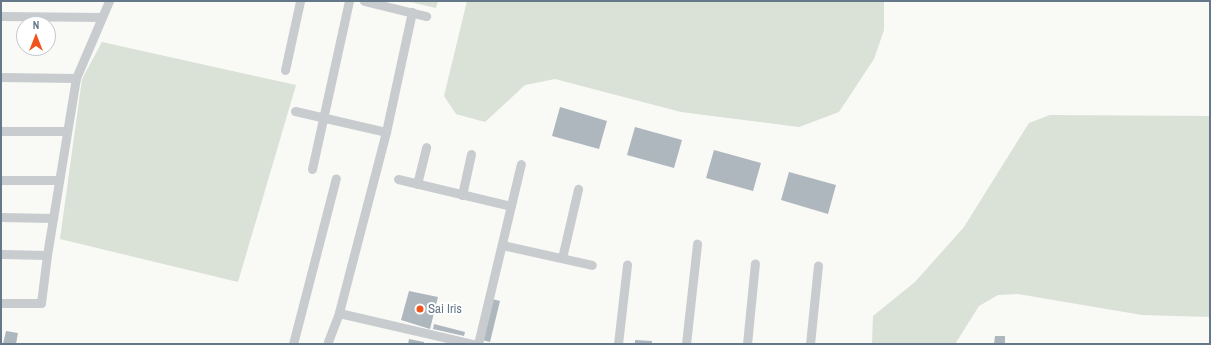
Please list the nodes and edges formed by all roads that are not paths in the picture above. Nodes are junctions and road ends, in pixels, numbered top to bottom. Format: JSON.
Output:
{"nodes":[{"id":1,"x":109,"y":1,"type":"edge"},
{"id":2,"x":300,"y":1,"type":"edge"},
{"id":3,"x":349,"y":1,"type":"edge"},
{"id":4,"x":364,"y":1,"type":"edge"},
{"id":5,"x":412,"y":12,"type":"junction"},
{"id":6,"x":1,"y":16,"type":"edge"},
{"id":7,"x":426,"y":16,"type":"dead end"},
{"id":8,"x":102,"y":17,"type":"junction"},
{"id":9,"x":285,"y":70,"type":"dead end"},
{"id":10,"x":1,"y":77,"type":"edge"},
{"id":11,"x":76,"y":78,"type":"junction"},
{"id":12,"x":295,"y":111,"type":"dead end"},
{"id":13,"x":324,"y":117,"type":"junction"},
{"id":14,"x":1,"y":131,"type":"edge"},
{"id":15,"x":67,"y":132,"type":"junction"},
{"id":16,"x":386,"y":132,"type":"junction"},
{"id":17,"x":426,"y":147,"type":"dead end"},
{"id":18,"x":470,"y":154,"type":"dead end"},
{"id":19,"x":521,"y":164,"type":"dead end"},
{"id":20,"x":312,"y":169,"type":"dead end"},
{"id":21,"x":336,"y":178,"type":"dead end"},
{"id":22,"x":398,"y":179,"type":"dead end"},
{"id":23,"x":1,"y":180,"type":"edge"},
{"id":24,"x":59,"y":180,"type":"junction"},
{"id":25,"x":417,"y":184,"type":"junction"},
{"id":26,"x":578,"y":189,"type":"dead end"},
{"id":27,"x":462,"y":194,"type":"junction"},
{"id":28,"x":511,"y":206,"type":"junction"},
{"id":29,"x":1,"y":217,"type":"edge"},
{"id":30,"x":53,"y":218,"type":"junction"},
{"id":31,"x":697,"y":244,"type":"dead end"},
{"id":32,"x":502,"y":245,"type":"junction"},
{"id":33,"x":1,"y":254,"type":"edge"},
{"id":34,"x":47,"y":255,"type":"junction"},
{"id":35,"x":562,"y":258,"type":"junction"},
{"id":36,"x":755,"y":263,"type":"dead end"},
{"id":37,"x":592,"y":265,"type":"dead end"},
{"id":38,"x":627,"y":265,"type":"dead end"},
{"id":39,"x":818,"y":265,"type":"dead end"},
{"id":40,"x":1,"y":303,"type":"edge"},
{"id":41,"x":339,"y":313,"type":"junction"},
{"id":42,"x":328,"y":342,"type":"dead end"},
{"id":43,"x":293,"y":344,"type":"edge"},
{"id":44,"x":472,"y":344,"type":"edge"},
{"id":45,"x":478,"y":344,"type":"edge"},
{"id":46,"x":618,"y":344,"type":"edge"},
{"id":47,"x":686,"y":344,"type":"edge"},
{"id":48,"x":747,"y":344,"type":"edge"},
{"id":49,"x":810,"y":344,"type":"edge"}],
"edges":[{"from":1,"to":8,"type":"street"},
{"from":2,"to":9,"type":"street"},
{"from":3,"to":13,"type":"street"},
{"from":4,"to":5,"type":"street"},
{"from":5,"to":7,"type":"street"},
{"from":5,"to":16,"type":"street"},
{"from":6,"to":8,"type":"street"},
{"from":8,"to":11,"type":"street"},
{"from":10,"to":11,"type":"street"},
{"from":11,"to":15,"type":"street"},
{"from":12,"to":13,"type":"street"},
{"from":13,"to":16,"type":"street"},
{"from":13,"to":20,"type":"street"},
{"from":14,"to":15,"type":"street"},
{"from":15,"to":24,"type":"street"},
{"from":16,"to":41,"type":"street"},
{"from":17,"to":25,"type":"street"},
{"from":18,"to":27,"type":"street"},
{"from":19,"to":28,"type":"street"},
{"from":21,"to":43,"type":"street"},
{"from":22,"to":25,"type":"street"},
{"from":23,"to":24,"type":"street"},
{"from":24,"to":30,"type":"street"},
{"from":25,"to":27,"type":"street"},
{"from":26,"to":35,"type":"street"},
{"from":27,"to":28,"type":"street"},
{"from":28,"to":32,"type":"street"},
{"from":29,"to":30,"type":"street"},
{"from":30,"to":34,"type":"street"},
{"from":31,"to":47,"type":"street"},
{"from":32,"to":35,"type":"street"},
{"from":32,"to":45,"type":"street"},
{"from":33,"to":34,"type":"street"},
{"from":34,"to":40,"type":"street"},
{"from":35,"to":37,"type":"street"},
{"from":36,"to":48,"type":"street"},
{"from":38,"to":46,"type":"street"},
{"from":39,"to":49,"type":"street"},
{"from":41,"to":42,"type":"street"},
{"from":41,"to":44,"type":"street"}]}
